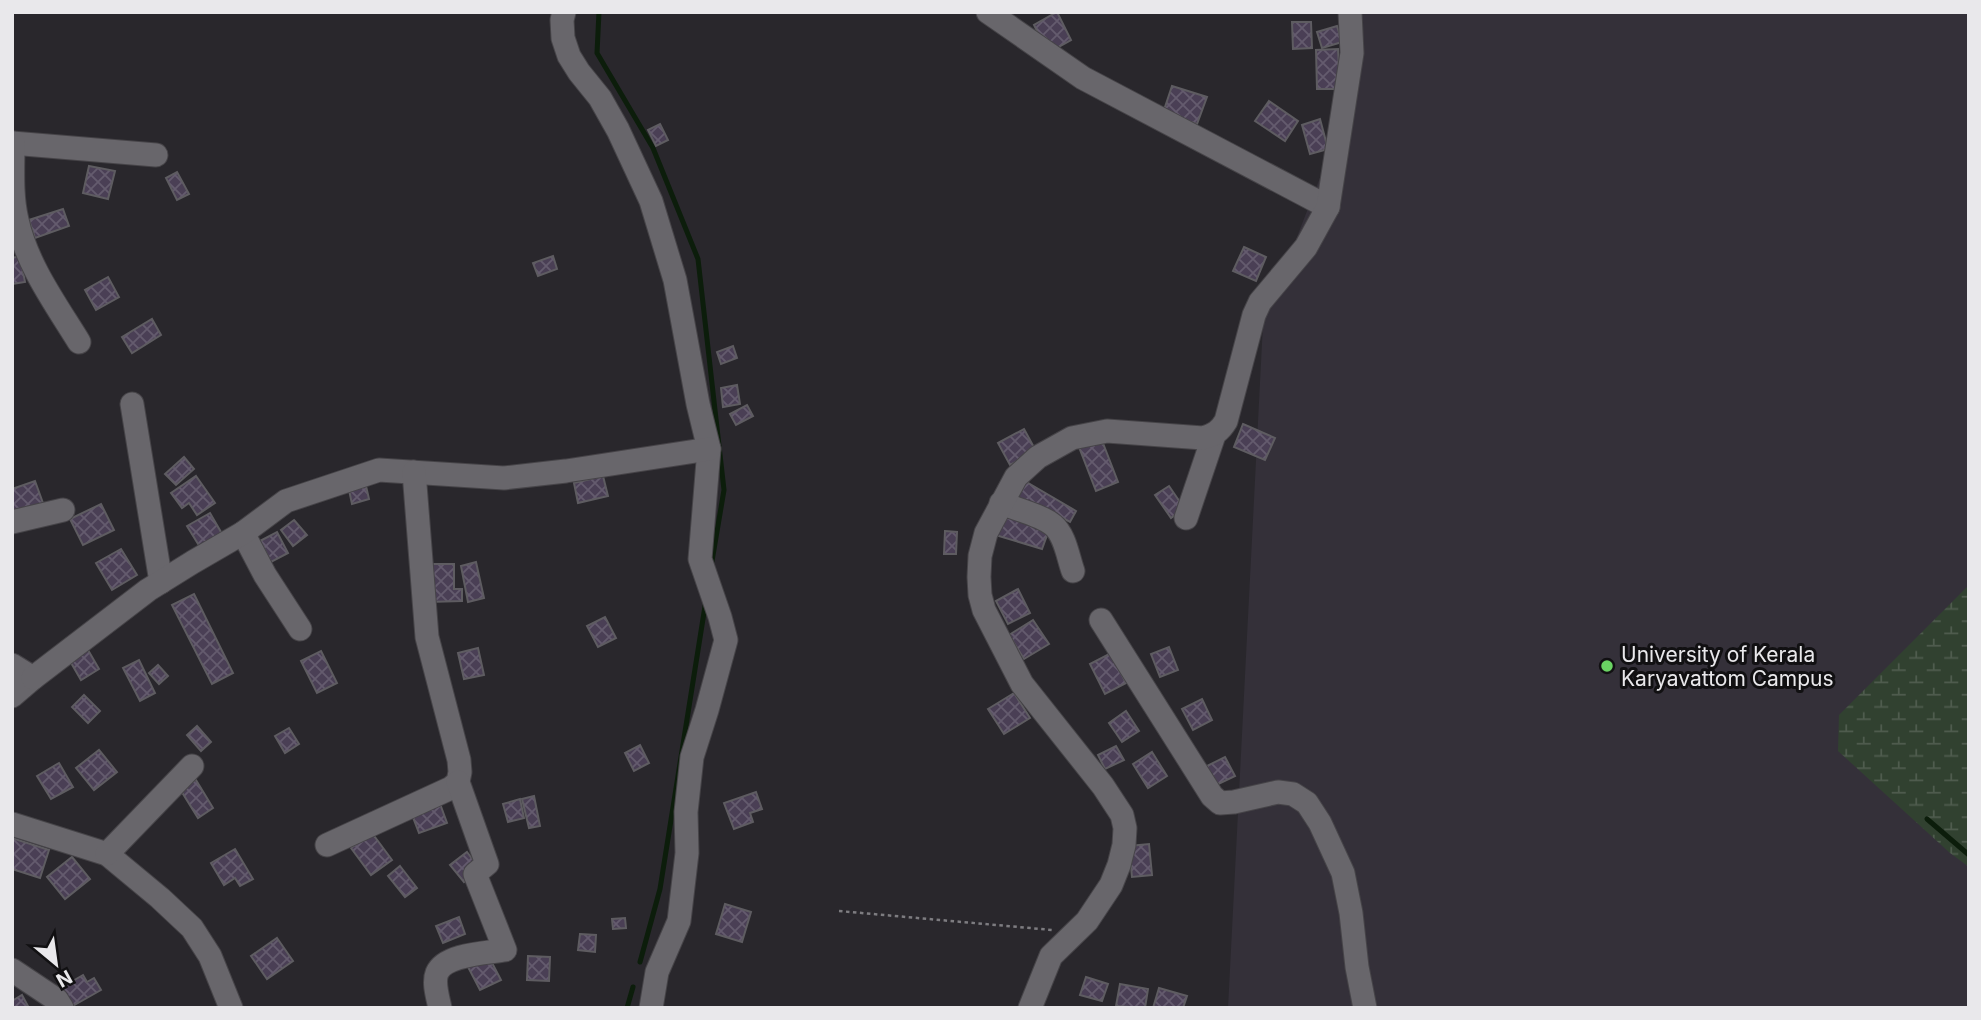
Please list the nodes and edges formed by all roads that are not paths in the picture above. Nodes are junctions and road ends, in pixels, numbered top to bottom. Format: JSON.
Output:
{"nodes":[{"id":1,"x":564,"y":12,"type":"edge"},
{"id":2,"x":988,"y":12,"type":"edge"},
{"id":3,"x":1350,"y":12,"type":"edge"},
{"id":4,"x":12,"y":143,"type":"edge"},
{"id":5,"x":156,"y":155,"type":"dead end"},
{"id":6,"x":1328,"y":207,"type":"junction"},
{"id":7,"x":79,"y":342,"type":"dead end"},
{"id":8,"x":132,"y":404,"type":"dead end"},
{"id":9,"x":1214,"y":435,"type":"junction"},
{"id":10,"x":709,"y":449,"type":"junction"},
{"id":11,"x":414,"y":472,"type":"junction"},
{"id":12,"x":1001,"y":503,"type":"junction"},
{"id":13,"x":63,"y":510,"type":"dead end"},
{"id":14,"x":1186,"y":517,"type":"dead end"},
{"id":15,"x":12,"y":522,"type":"edge"},
{"id":16,"x":243,"y":533,"type":"junction"},
{"id":17,"x":1073,"y":571,"type":"dead end"},
{"id":18,"x":161,"y":582,"type":"junction"},
{"id":19,"x":1101,"y":620,"type":"dead end"},
{"id":20,"x":300,"y":629,"type":"dead end"},
{"id":21,"x":12,"y":664,"type":"edge"},
{"id":22,"x":33,"y":678,"type":"junction"},
{"id":23,"x":12,"y":696,"type":"edge"},
{"id":24,"x":192,"y":765,"type":"dead end"},
{"id":25,"x":458,"y":782,"type":"junction"},
{"id":26,"x":12,"y":824,"type":"edge"},
{"id":27,"x":327,"y":845,"type":"dead end"},
{"id":28,"x":107,"y":854,"type":"junction"},
{"id":29,"x":12,"y":970,"type":"edge"},
{"id":30,"x":62,"y":1008,"type":"edge"},
{"id":31,"x":231,"y":1008,"type":"edge"},
{"id":32,"x":440,"y":1008,"type":"edge"},
{"id":33,"x":651,"y":1008,"type":"edge"},
{"id":34,"x":1030,"y":1008,"type":"edge"},
{"id":35,"x":1041,"y":1008,"type":"edge"},
{"id":36,"x":1365,"y":1008,"type":"edge"}],
"edges":[{"from":1,"to":10,"type":"street"},
{"from":2,"to":6,"type":"street"},
{"from":3,"to":6,"type":"street"},
{"from":4,"to":5,"type":"street"},
{"from":4,"to":7,"type":"street"},
{"from":6,"to":9,"type":"street"},
{"from":8,"to":18,"type":"street"},
{"from":9,"to":12,"type":"street"},
{"from":9,"to":14,"type":"street"},
{"from":10,"to":11,"type":"street"},
{"from":10,"to":33,"type":"street"},
{"from":11,"to":16,"type":"street"},
{"from":11,"to":25,"type":"street"},
{"from":12,"to":17,"type":"street"},
{"from":12,"to":34,"type":"street"},
{"from":13,"to":15,"type":"street"},
{"from":16,"to":18,"type":"street"},
{"from":16,"to":20,"type":"street"},
{"from":18,"to":22,"type":"street"},
{"from":19,"to":36,"type":"street"},
{"from":21,"to":22,"type":"street"},
{"from":22,"to":23,"type":"street"},
{"from":24,"to":28,"type":"street"},
{"from":25,"to":27,"type":"street"},
{"from":25,"to":32,"type":"street"},
{"from":26,"to":28,"type":"street"},
{"from":28,"to":31,"type":"street"},
{"from":29,"to":30,"type":"street"},
{"from":34,"to":35,"type":"street"}]}
